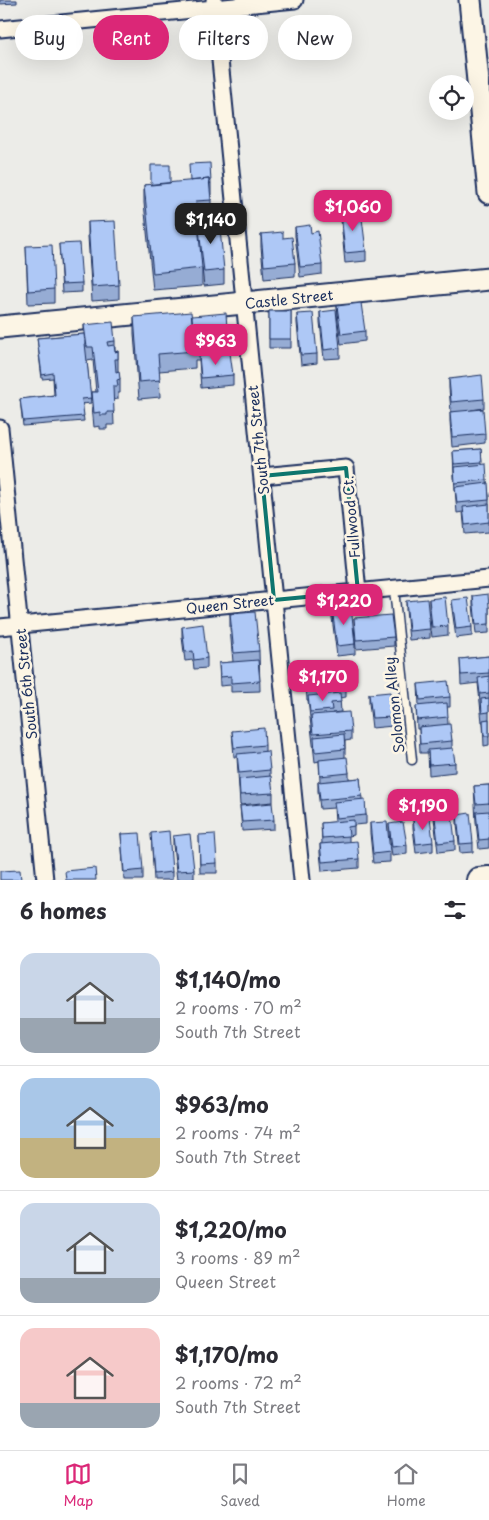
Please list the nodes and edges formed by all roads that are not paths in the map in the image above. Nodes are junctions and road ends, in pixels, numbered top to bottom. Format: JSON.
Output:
{"nodes":[{"id":1,"x":295,"y":0,"type":"edge"},
{"id":2,"x":470,"y":0,"type":"edge"},
{"id":3,"x":214,"y":4,"type":"edge"},
{"id":4,"x":0,"y":29,"type":"edge"},
{"id":5,"x":487,"y":159,"type":"edge"},
{"id":6,"x":489,"y":193,"type":"edge"},
{"id":7,"x":489,"y":279,"type":"edge"},
{"id":8,"x":244,"y":303,"type":"junction"},
{"id":9,"x":0,"y":327,"type":"edge"},
{"id":10,"x":0,"y":428,"type":"edge"},
{"id":11,"x":262,"y":476,"type":"junction"},
{"id":12,"x":489,"y":579,"type":"edge"},
{"id":13,"x":394,"y":589,"type":"junction"},
{"id":14,"x":358,"y":592,"type":"junction"},
{"id":15,"x":274,"y":600,"type":"junction"},
{"id":16,"x":20,"y":625,"type":"junction"},
{"id":17,"x":0,"y":627,"type":"edge"},
{"id":18,"x":412,"y":760,"type":"dead end"},
{"id":19,"x":489,"y":879,"type":"edge"},
{"id":20,"x":45,"y":880,"type":"edge"},
{"id":21,"x":302,"y":880,"type":"edge"},
{"id":22,"x":479,"y":880,"type":"edge"}],
"edges":[{"from":1,"to":3,"type":"street"},
{"from":2,"to":5,"type":"street"},
{"from":3,"to":4,"type":"street"},
{"from":3,"to":8,"type":"street","name":"South 7th Street"},
{"from":5,"to":6,"type":"street"},
{"from":7,"to":8,"type":"street","name":"Castle Street"},
{"from":8,"to":9,"type":"street","name":"Castle Street"},
{"from":8,"to":11,"type":"street","name":"South 7th Street"},
{"from":10,"to":16,"type":"street","name":"South 6th Street"},
{"from":11,"to":14,"type":"street","name":"Fullwood Ct."},
{"from":11,"to":15,"type":"street","name":"South 7th Street"},
{"from":12,"to":13,"type":"street","name":"Queen Street"},
{"from":13,"to":14,"type":"street","name":"Queen Street"},
{"from":13,"to":18,"type":"lane","name":"Solomon Alley"},
{"from":14,"to":15,"type":"street","name":"Queen Street"},
{"from":15,"to":16,"type":"street","name":"Queen Street"},
{"from":15,"to":21,"type":"street","name":"South 7th Street"},
{"from":16,"to":17,"type":"street","name":"Queen Street"},
{"from":16,"to":20,"type":"street","name":"South 6th Street"},
{"from":19,"to":22,"type":"main road"}]}
